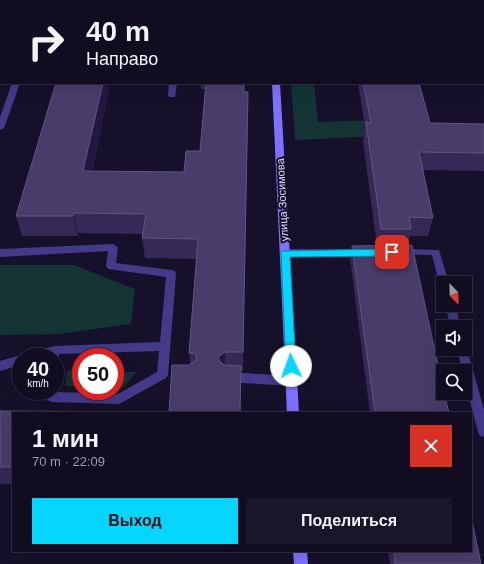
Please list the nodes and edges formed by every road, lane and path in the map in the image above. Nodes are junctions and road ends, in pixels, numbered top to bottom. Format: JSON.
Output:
{"nodes":[{"id":1,"x":16,"y":84,"type":"edge"},
{"id":2,"x":173,"y":84,"type":"edge"},
{"id":3,"x":276,"y":84,"type":"edge"},
{"id":4,"x":172,"y":95,"type":"dead end"},
{"id":5,"x":0,"y":128,"type":"edge"},
{"id":6,"x":0,"y":252,"type":"edge"},
{"id":7,"x":390,"y":252,"type":"edge"},
{"id":8,"x":285,"y":253,"type":"junction"},
{"id":9,"x":374,"y":253,"type":"edge"},
{"id":10,"x":442,"y":276,"type":"edge"},
{"id":11,"x":165,"y":346,"type":"junction"},
{"id":12,"x":64,"y":353,"type":"edge"},
{"id":13,"x":464,"y":356,"type":"edge"},
{"id":14,"x":12,"y":363,"type":"edge"},
{"id":15,"x":0,"y":366,"type":"edge"},
{"id":16,"x":162,"y":375,"type":"junction"},
{"id":17,"x":177,"y":376,"type":"edge"},
{"id":18,"x":226,"y":377,"type":"edge"},
{"id":19,"x":292,"y":381,"type":"junction"},
{"id":20,"x":64,"y":397,"type":"edge"},
{"id":21,"x":293,"y":412,"type":"edge"},
{"id":22,"x":484,"y":432,"type":"edge"},
{"id":23,"x":300,"y":552,"type":"edge"},
{"id":24,"x":301,"y":564,"type":"edge"}],
"edges":[{"from":1,"to":5,"type":"street"},
{"from":2,"to":4,"type":"street"},
{"from":3,"to":8,"type":"main road","name":"улица Зосимова"},
{"from":6,"to":11,"type":"street"},
{"from":7,"to":10,"type":"street"},
{"from":8,"to":9,"type":"street"},
{"from":8,"to":19,"type":"main road","name":"улица Зосимова"},
{"from":11,"to":12,"type":"street"},
{"from":11,"to":16,"type":"street"},
{"from":13,"to":22,"type":"street"},
{"from":14,"to":15,"type":"street"},
{"from":16,"to":17,"type":"street"},
{"from":16,"to":20,"type":"street"},
{"from":18,"to":19,"type":"street"},
{"from":19,"to":21,"type":"main road","name":"улица Зосимова"},
{"from":23,"to":24,"type":"main road"}]}
